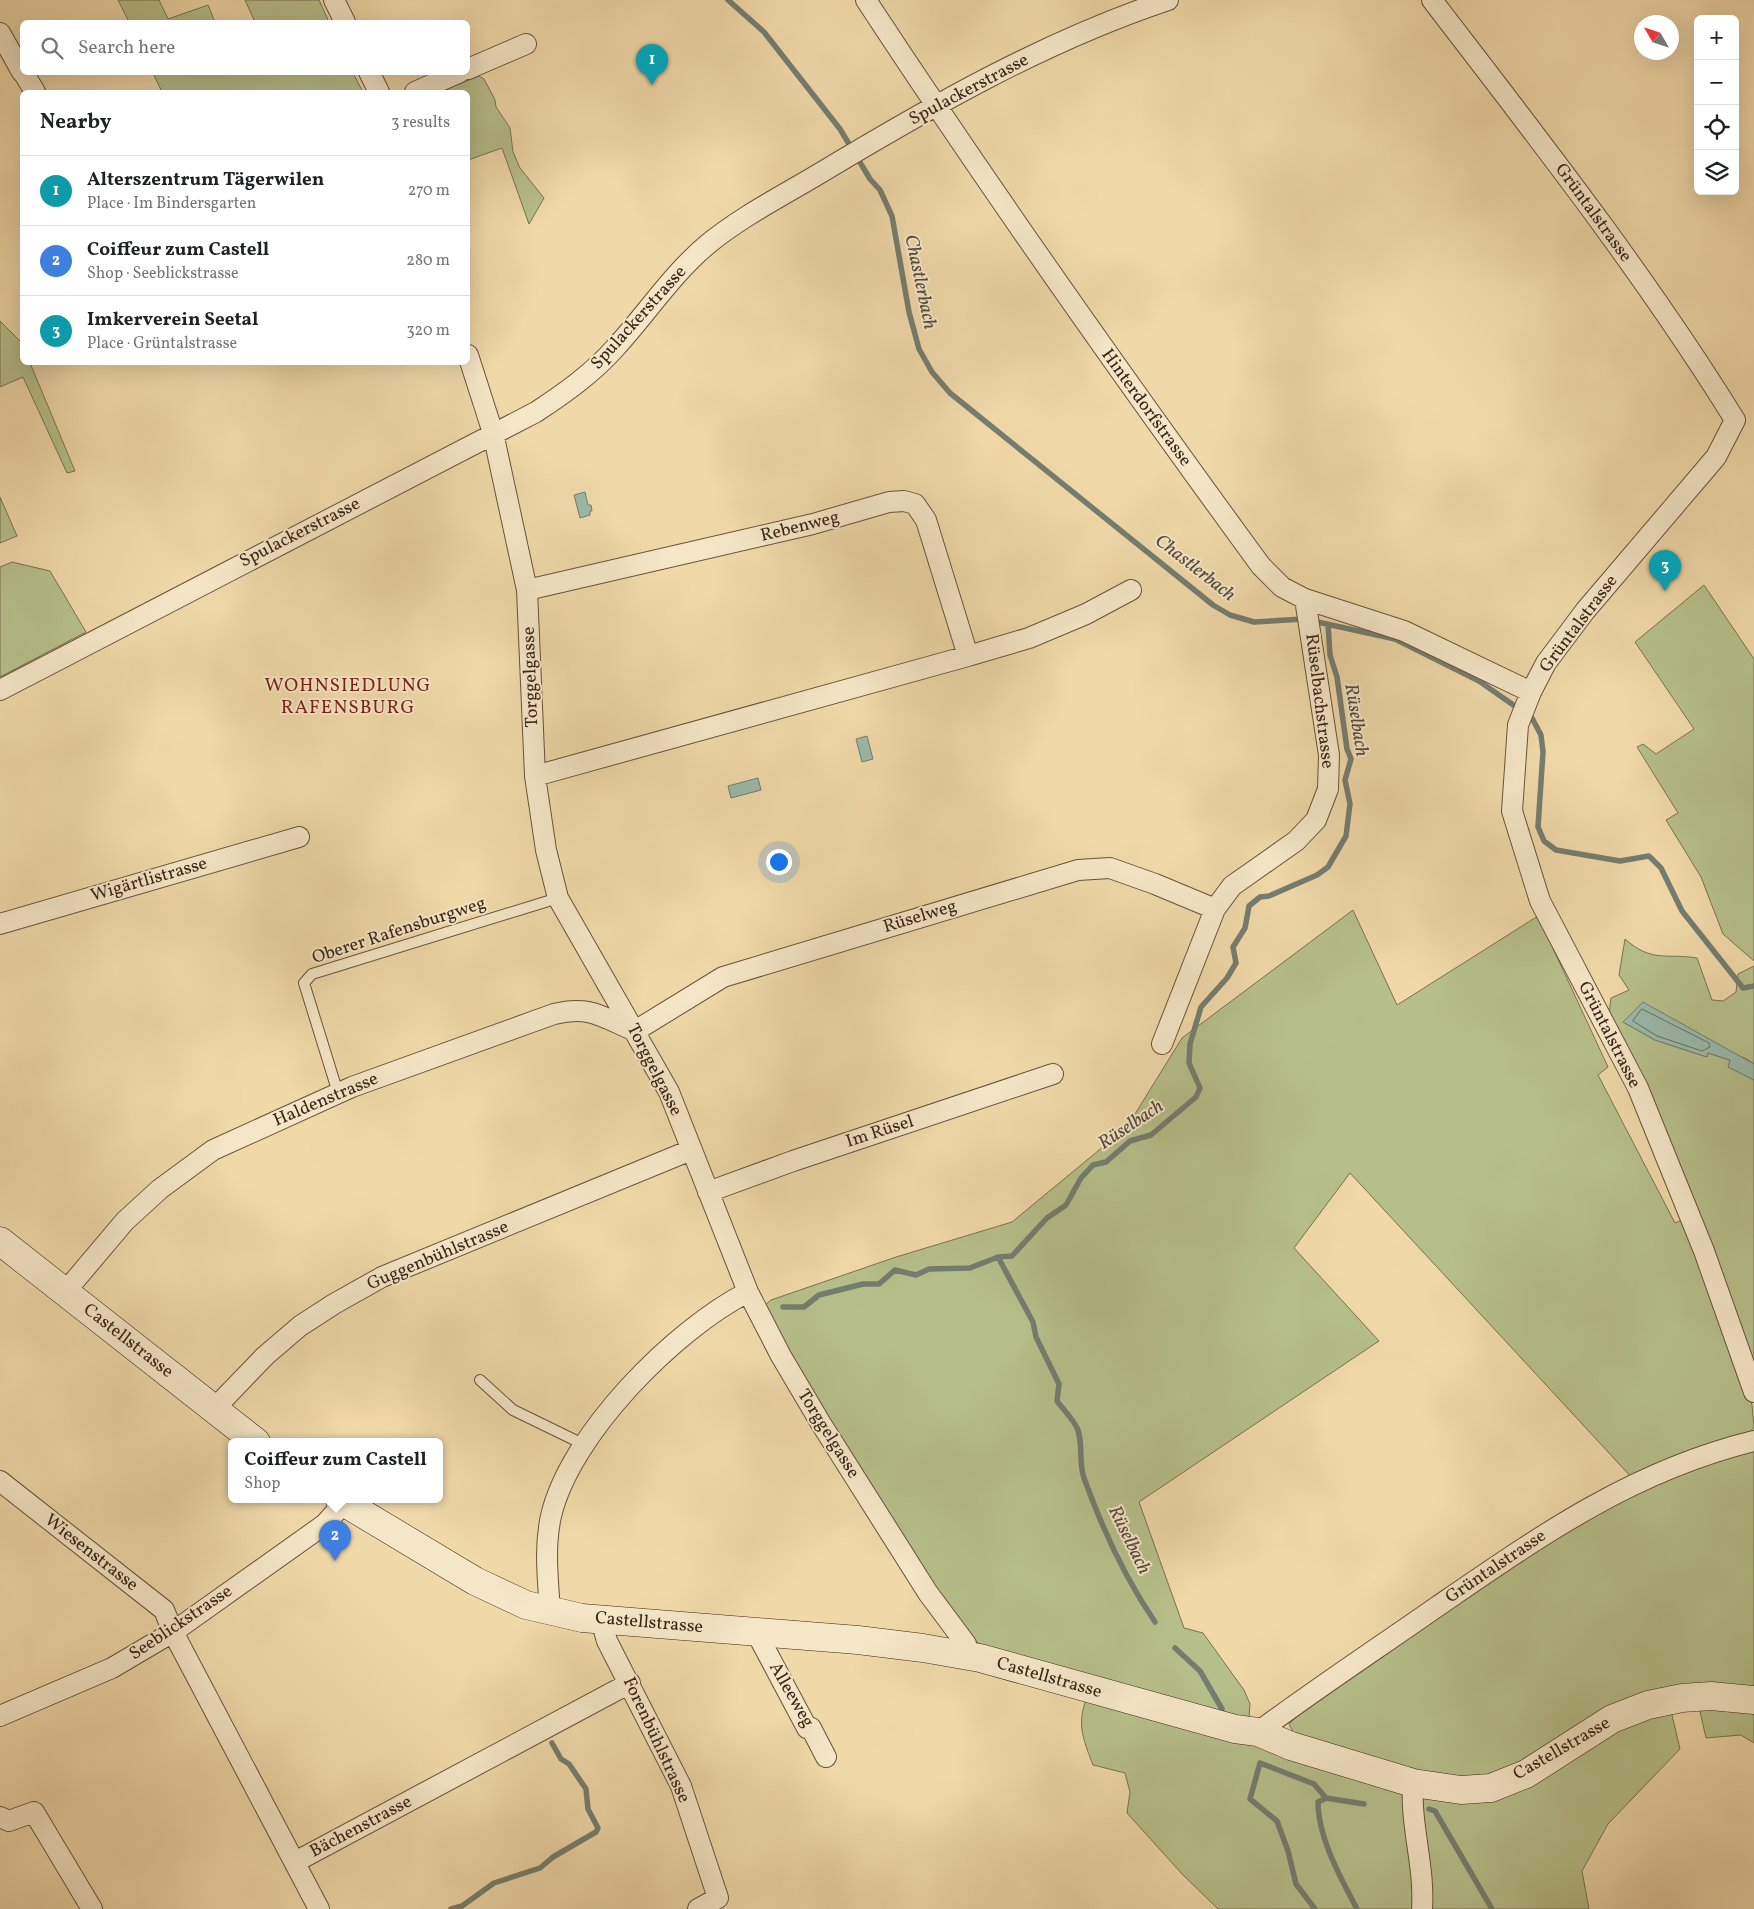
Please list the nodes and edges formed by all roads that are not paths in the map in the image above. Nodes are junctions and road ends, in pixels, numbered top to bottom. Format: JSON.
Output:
{"nodes":[{"id":1,"x":334,"y":0,"type":"edge"},
{"id":2,"x":866,"y":0,"type":"edge"},
{"id":3,"x":1168,"y":0,"type":"edge"},
{"id":4,"x":1432,"y":0,"type":"edge"},
{"id":5,"x":344,"y":20,"type":"edge"},
{"id":6,"x":0,"y":33,"type":"edge"},
{"id":7,"x":526,"y":44,"type":"dead end"},
{"id":8,"x":20,"y":67,"type":"edge"},
{"id":9,"x":470,"y":68,"type":"edge"},
{"id":10,"x":25,"y":75,"type":"edge"},
{"id":11,"x":370,"y":75,"type":"edge"},
{"id":12,"x":453,"y":75,"type":"edge"},
{"id":13,"x":34,"y":90,"type":"edge"},
{"id":14,"x":377,"y":90,"type":"edge"},
{"id":15,"x":420,"y":90,"type":"edge"},
{"id":16,"x":935,"y":105,"type":"junction"},
{"id":17,"x":470,"y":361,"type":"edge"},
{"id":18,"x":493,"y":433,"type":"junction"},
{"id":19,"x":527,"y":590,"type":"junction"},
{"id":20,"x":1131,"y":590,"type":"dead end"},
{"id":21,"x":1307,"y":613,"type":"junction"},
{"id":22,"x":968,"y":656,"type":"junction"},
{"id":23,"x":0,"y":690,"type":"edge"},
{"id":24,"x":1530,"y":695,"type":"junction"},
{"id":25,"x":535,"y":776,"type":"junction"},
{"id":26,"x":298,"y":837,"type":"dead end"},
{"id":27,"x":558,"y":898,"type":"junction"},
{"id":28,"x":1215,"y":909,"type":"junction"},
{"id":29,"x":0,"y":924,"type":"edge"},
{"id":30,"x":635,"y":1031,"type":"junction"},
{"id":31,"x":1162,"y":1044,"type":"dead end"},
{"id":32,"x":1053,"y":1074,"type":"dead end"},
{"id":33,"x":338,"y":1093,"type":"junction"},
{"id":34,"x":691,"y":1150,"type":"junction"},
{"id":35,"x":708,"y":1192,"type":"junction"},
{"id":36,"x":0,"y":1241,"type":"edge"},
{"id":37,"x":65,"y":1292,"type":"junction"},
{"id":38,"x":748,"y":1292,"type":"junction"},
{"id":39,"x":480,"y":1380,"type":"dead end"},
{"id":40,"x":1754,"y":1392,"type":"edge"},
{"id":41,"x":214,"y":1409,"type":"junction"},
{"id":42,"x":251,"y":1438,"type":"edge"},
{"id":43,"x":1754,"y":1441,"type":"edge"},
{"id":44,"x":585,"y":1445,"type":"junction"},
{"id":45,"x":0,"y":1481,"type":"edge"},
{"id":46,"x":341,"y":1503,"type":"edge"},
{"id":47,"x":345,"y":1503,"type":"edge"},
{"id":48,"x":550,"y":1611,"type":"junction"},
{"id":49,"x":602,"y":1620,"type":"junction"},
{"id":50,"x":173,"y":1632,"type":"junction"},
{"id":51,"x":756,"y":1632,"type":"junction"},
{"id":52,"x":966,"y":1656,"type":"junction"},
{"id":53,"x":630,"y":1683,"type":"junction"},
{"id":54,"x":1754,"y":1700,"type":"edge"},
{"id":55,"x":0,"y":1716,"type":"edge"},
{"id":56,"x":1258,"y":1732,"type":"junction"},
{"id":57,"x":826,"y":1757,"type":"dead end"},
{"id":58,"x":1412,"y":1783,"type":"junction"},
{"id":59,"x":0,"y":1817,"type":"edge"},
{"id":60,"x":296,"y":1862,"type":"junction"},
{"id":61,"x":719,"y":1904,"type":"edge"},
{"id":62,"x":92,"y":1909,"type":"edge"},
{"id":63,"x":319,"y":1909,"type":"edge"},
{"id":64,"x":698,"y":1909,"type":"edge"},
{"id":65,"x":1422,"y":1909,"type":"edge"}],
"edges":[{"from":1,"to":5,"type":"street"},
{"from":2,"to":16,"type":"street","name":"Hinterdorfstrasse"},
{"from":3,"to":16,"type":"street","name":"Spulackerstrasse"},
{"from":4,"to":24,"type":"street","name":"Grüntalstrasse"},
{"from":6,"to":8,"type":"street"},
{"from":7,"to":9,"type":"street"},
{"from":10,"to":13,"type":"street"},
{"from":11,"to":14,"type":"street"},
{"from":12,"to":15,"type":"street"},
{"from":16,"to":18,"type":"street","name":"Spulackerstrasse"},
{"from":16,"to":21,"type":"street","name":"Hinterdorfstrasse"},
{"from":17,"to":18,"type":"street","name":"Torggelgasse"},
{"from":18,"to":19,"type":"street","name":"Torggelgasse"},
{"from":18,"to":23,"type":"street","name":"Spulackerstrasse"},
{"from":19,"to":22,"type":"street","name":"Rebenweg"},
{"from":19,"to":25,"type":"street","name":"Torggelgasse"},
{"from":20,"to":22,"type":"street"},
{"from":21,"to":24,"type":"street","name":"Hinterdorfstrasse"},
{"from":21,"to":28,"type":"street","name":"Rüselbachstrasse"},
{"from":22,"to":25,"type":"street"},
{"from":24,"to":40,"type":"street","name":"Grüntalstrasse"},
{"from":25,"to":27,"type":"street","name":"Torggelgasse"},
{"from":26,"to":29,"type":"street","name":"Wigärtlistrasse"},
{"from":27,"to":30,"type":"street","name":"Torggelgasse"},
{"from":27,"to":33,"type":"lane","name":"Oberer Rafensburgweg"},
{"from":28,"to":30,"type":"street","name":"Rüselweg"},
{"from":28,"to":31,"type":"street","name":"Rüselbachstrasse"},
{"from":30,"to":33,"type":"street","name":"Haldenstrasse"},
{"from":30,"to":34,"type":"street","name":"Torggelgasse"},
{"from":32,"to":35,"type":"street","name":"Im Rüsel"},
{"from":33,"to":37,"type":"street","name":"Haldenstrasse"},
{"from":34,"to":35,"type":"street","name":"Torggelgasse"},
{"from":34,"to":41,"type":"street","name":"Guggenbühlstrasse"},
{"from":35,"to":38,"type":"street","name":"Torggelgasse"},
{"from":36,"to":37,"type":"street","name":"Castellstrasse"},
{"from":37,"to":41,"type":"street","name":"Castellstrasse"},
{"from":38,"to":44,"type":"street"},
{"from":38,"to":52,"type":"street","name":"Torggelgasse"},
{"from":39,"to":44,"type":"lane"},
{"from":41,"to":42,"type":"street","name":"Castellstrasse"},
{"from":43,"to":56,"type":"street","name":"Grüntalstrasse"},
{"from":44,"to":48,"type":"street"},
{"from":45,"to":50,"type":"street","name":"Wiesenstrasse"},
{"from":46,"to":50,"type":"street","name":"Seeblickstrasse"},
{"from":47,"to":48,"type":"street","name":"Castellstrasse"},
{"from":48,"to":49,"type":"street","name":"Castellstrasse"},
{"from":49,"to":51,"type":"street","name":"Castellstrasse"},
{"from":49,"to":53,"type":"street","name":"Forenbühlstrasse"},
{"from":50,"to":55,"type":"street","name":"Seeblickstrasse"},
{"from":50,"to":60,"type":"street","name":"Bächenstrasse"},
{"from":51,"to":52,"type":"street","name":"Castellstrasse"},
{"from":51,"to":57,"type":"street","name":"Alleeweg"},
{"from":52,"to":56,"type":"street","name":"Castellstrasse"},
{"from":53,"to":60,"type":"street","name":"Bächenstrasse"},
{"from":53,"to":61,"type":"street","name":"Forenbühlstrasse"},
{"from":54,"to":58,"type":"street","name":"Castellstrasse"},
{"from":56,"to":58,"type":"street","name":"Castellstrasse"},
{"from":58,"to":65,"type":"street"},
{"from":59,"to":62,"type":"street"},
{"from":60,"to":63,"type":"street"},
{"from":61,"to":64,"type":"street","name":"Forenbühlstrasse"}]}
